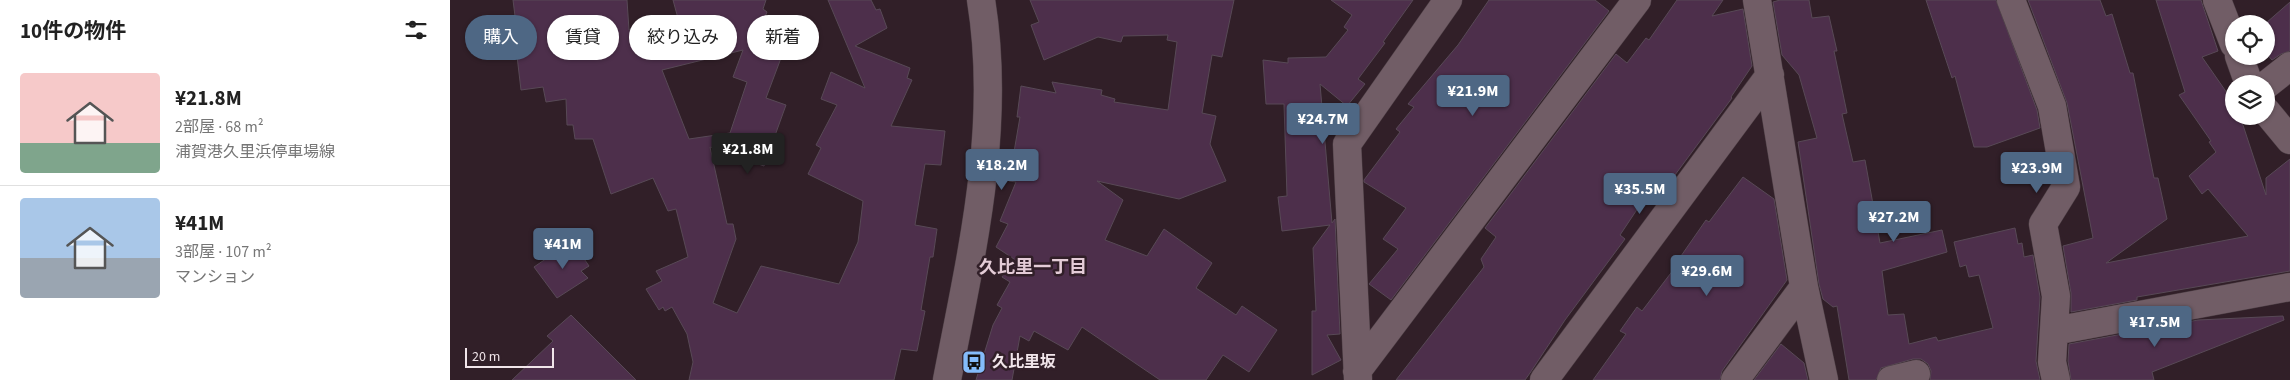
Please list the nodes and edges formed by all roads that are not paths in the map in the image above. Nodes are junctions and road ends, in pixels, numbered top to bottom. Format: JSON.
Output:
{"nodes":[{"id":1,"x":981,"y":0,"type":"edge"},
{"id":2,"x":1448,"y":0,"type":"edge"},
{"id":3,"x":1637,"y":0,"type":"edge"},
{"id":4,"x":1757,"y":0,"type":"edge"},
{"id":5,"x":2011,"y":0,"type":"edge"},
{"id":6,"x":2217,"y":0,"type":"edge"},
{"id":7,"x":2225,"y":21,"type":"edge"},
{"id":8,"x":2290,"y":66,"type":"edge"},
{"id":9,"x":1770,"y":75,"type":"junction"},
{"id":10,"x":2275,"y":78,"type":"edge"},
{"id":11,"x":2275,"y":122,"type":"edge"},
{"id":12,"x":2290,"y":140,"type":"edge"},
{"id":13,"x":1804,"y":287,"type":"junction"},
{"id":14,"x":2290,"y":287,"type":"edge"},
{"id":15,"x":2054,"y":331,"type":"junction"},
{"id":16,"x":1358,"y":376,"type":"edge"},
{"id":17,"x":947,"y":380,"type":"edge"},
{"id":18,"x":1544,"y":380,"type":"edge"},
{"id":19,"x":1735,"y":380,"type":"edge"},
{"id":20,"x":1824,"y":380,"type":"edge"},
{"id":21,"x":2056,"y":380,"type":"edge"}],
"edges":[{"from":1,"to":17,"type":"street"},
{"from":2,"to":16,"type":"street"},
{"from":3,"to":16,"type":"street"},
{"from":4,"to":9,"type":"street"},
{"from":5,"to":15,"type":"street"},
{"from":6,"to":7,"type":"street"},
{"from":8,"to":10,"type":"street"},
{"from":9,"to":13,"type":"street"},
{"from":9,"to":18,"type":"street"},
{"from":11,"to":12,"type":"street"},
{"from":13,"to":19,"type":"street"},
{"from":13,"to":20,"type":"street"},
{"from":14,"to":15,"type":"street"},
{"from":15,"to":21,"type":"street"}]}
